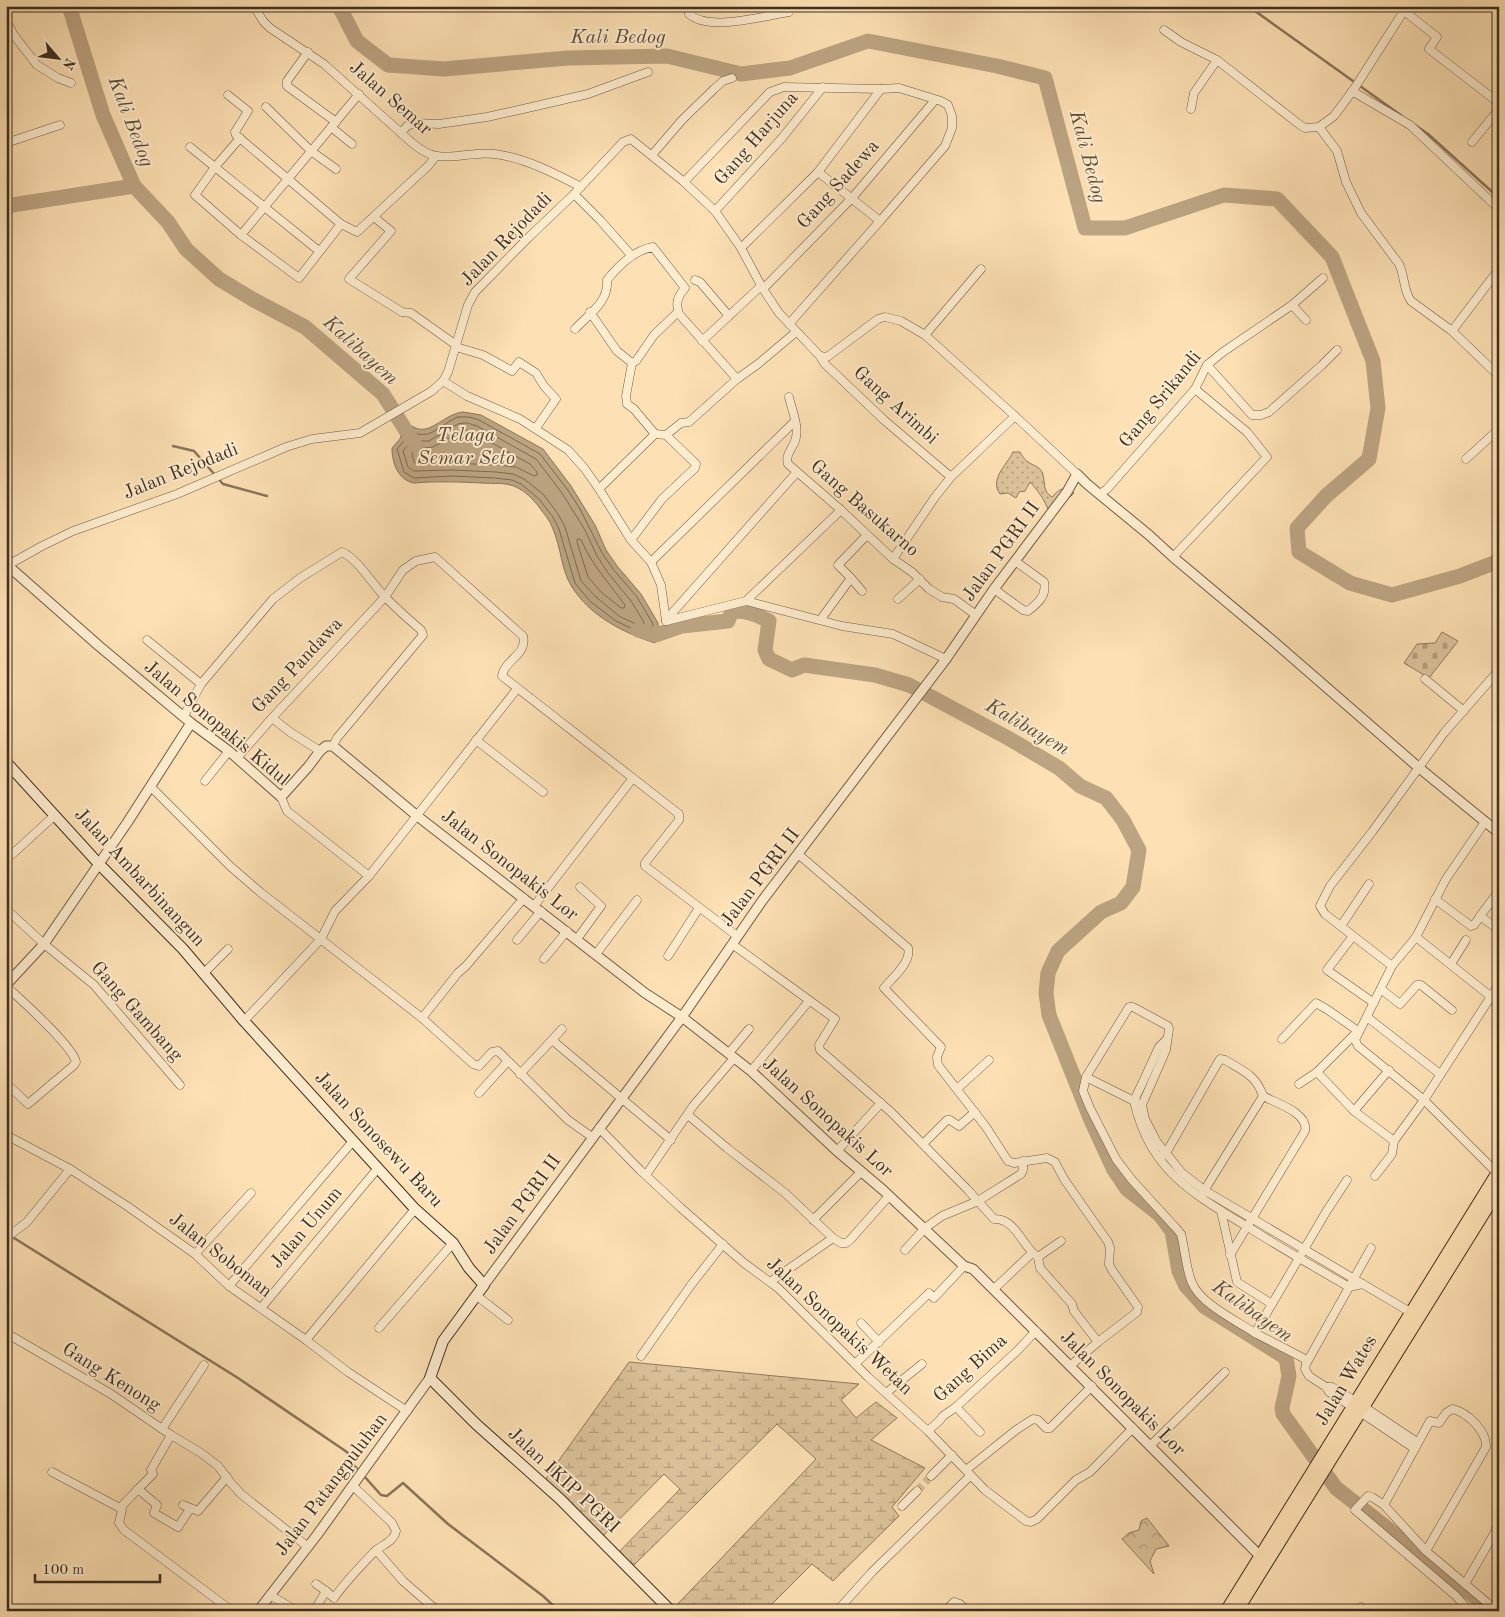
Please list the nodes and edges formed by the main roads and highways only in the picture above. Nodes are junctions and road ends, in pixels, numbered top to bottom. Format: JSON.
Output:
{"nodes":[{"id":1,"x":6,"y":762,"type":"edge"},
{"id":2,"x":244,"y":1021,"type":"joint"},
{"id":3,"x":1498,"y":1172,"type":"edge"},
{"id":4,"x":1499,"y":1189,"type":"edge"},
{"id":5,"x":430,"y":1378,"type":"joint"},
{"id":6,"x":1358,"y":1407,"type":"junction"},
{"id":7,"x":1309,"y":1486,"type":"junction"},
{"id":8,"x":1240,"y":1610,"type":"edge"},
{"id":9,"x":671,"y":1611,"type":"edge"},
{"id":10,"x":1226,"y":1611,"type":"edge"}],
"edges":[{"from":1,"to":2,"type":"main road","name":"Jalan Ambarbinangun"},
{"from":2,"to":5,"type":"main road","name":"Jalan Sonosewu Baru"},
{"from":3,"to":6,"type":"main road","name":"Jalan Wates"},
{"from":4,"to":6,"type":"main road","name":"Jalan Wates"},
{"from":5,"to":9,"type":"main road","name":"Jalan IKIP PGRI"},
{"from":6,"to":7,"type":"main road","name":"Jalan Wates"},
{"from":7,"to":8,"type":"main road","name":"Jalan Wates"},
{"from":7,"to":10,"type":"main road","name":"Jalan Wates"}]}
